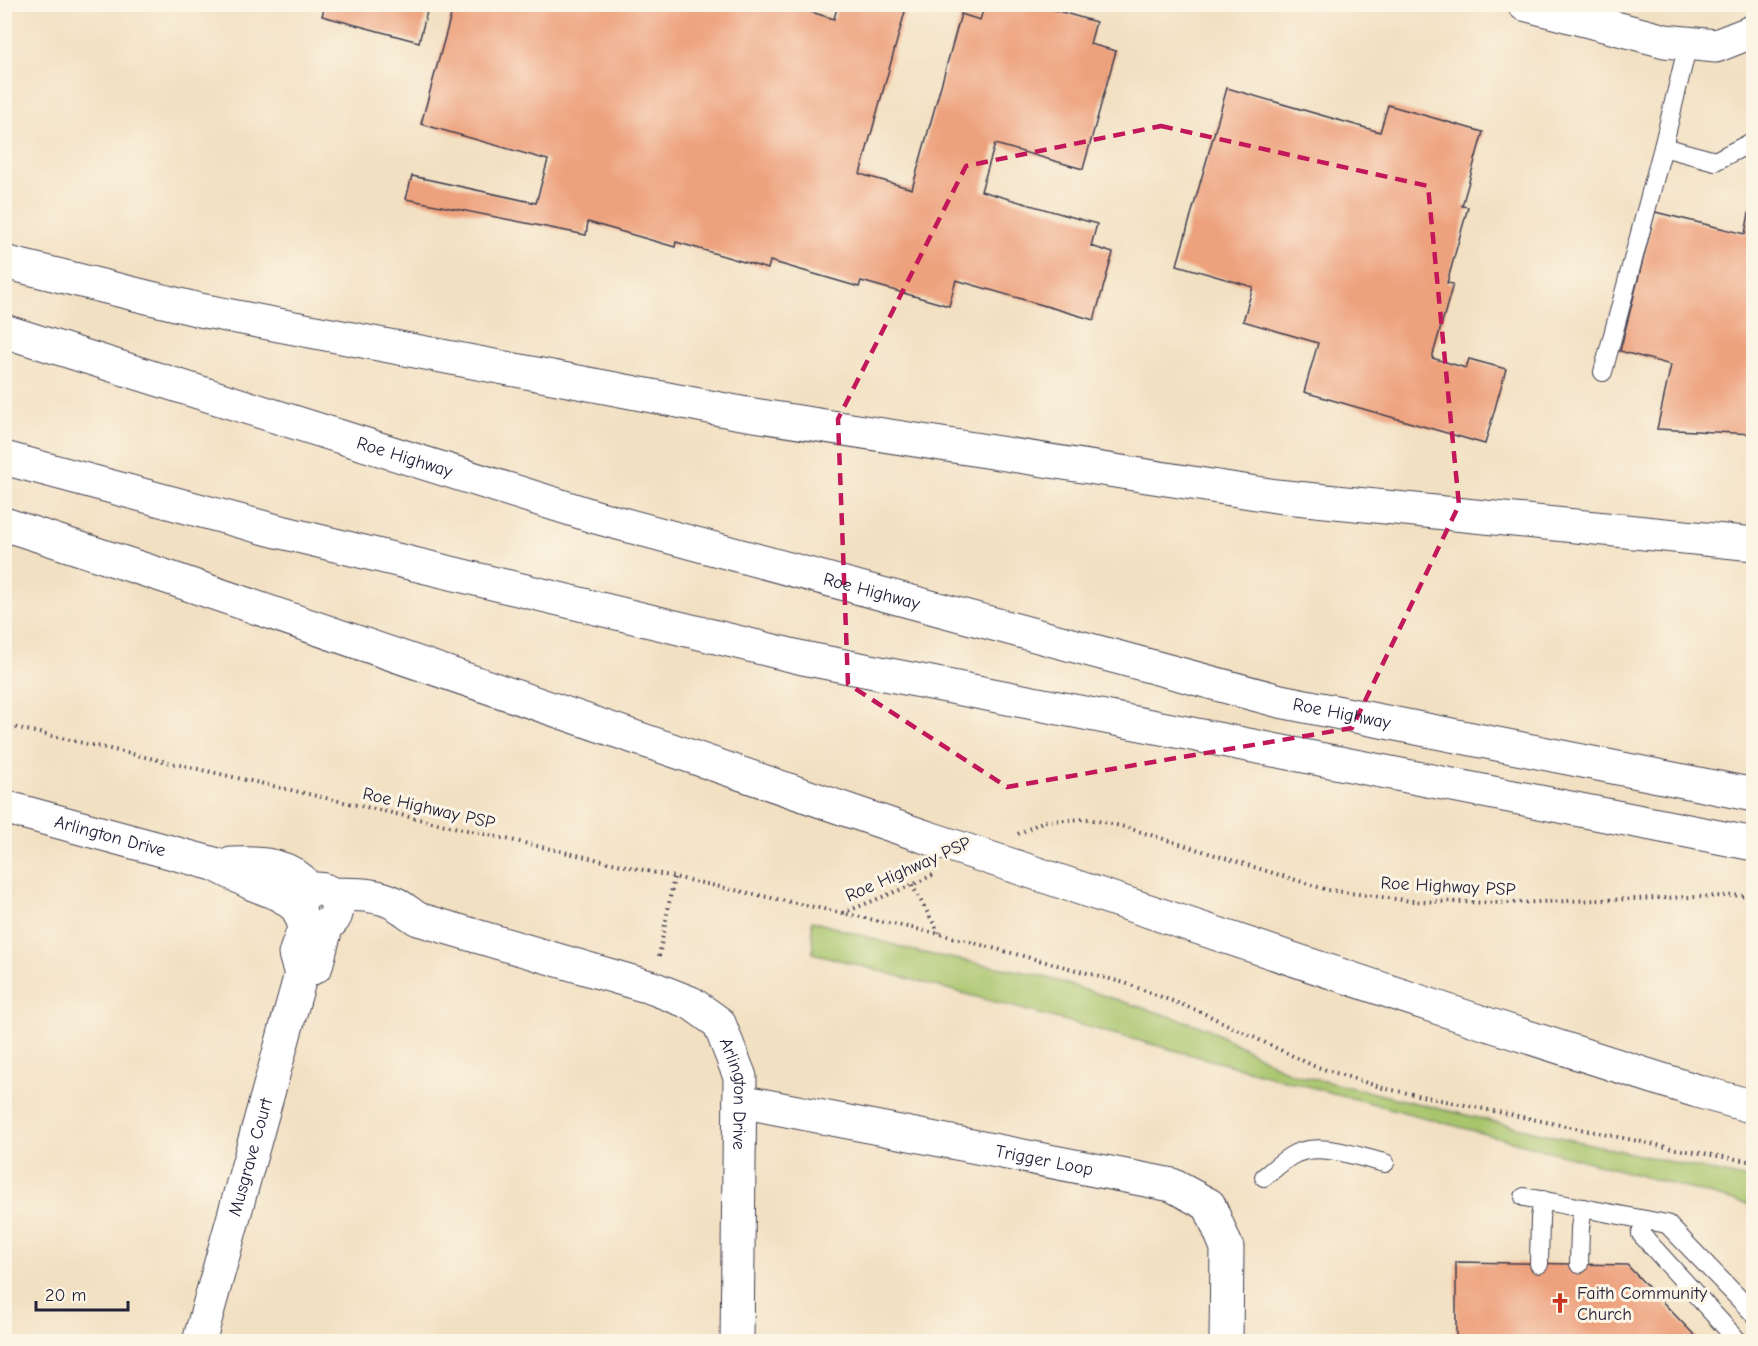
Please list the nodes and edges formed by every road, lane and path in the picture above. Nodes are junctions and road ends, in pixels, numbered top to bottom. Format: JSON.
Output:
{"nodes":[{"id":1,"x":1524,"y":4,"type":"edge"},
{"id":2,"x":1754,"y":31,"type":"edge"},
{"id":3,"x":1688,"y":44,"type":"junction"},
{"id":4,"x":1754,"y":141,"type":"edge"},
{"id":5,"x":1663,"y":147,"type":"junction"},
{"id":6,"x":4,"y":262,"type":"edge"},
{"id":7,"x":4,"y":331,"type":"edge"},
{"id":8,"x":1603,"y":372,"type":"dead end"},
{"id":9,"x":4,"y":458,"type":"edge"},
{"id":10,"x":4,"y":524,"type":"edge"},
{"id":11,"x":1754,"y":544,"type":"edge"},
{"id":12,"x":4,"y":725,"type":"edge"},
{"id":13,"x":1754,"y":795,"type":"edge"},
{"id":14,"x":4,"y":807,"type":"edge"},
{"id":15,"x":1754,"y":844,"type":"edge"},
{"id":16,"x":1015,"y":851,"type":"junction"},
{"id":17,"x":943,"y":870,"type":"dead end"},
{"id":18,"x":674,"y":877,"type":"junction"},
{"id":19,"x":912,"y":885,"type":"junction"},
{"id":20,"x":1754,"y":895,"type":"edge"},
{"id":21,"x":318,"y":910,"type":"junction"},
{"id":22,"x":842,"y":913,"type":"junction"},
{"id":23,"x":939,"y":934,"type":"junction"},
{"id":24,"x":653,"y":988,"type":"junction"},
{"id":25,"x":740,"y":1101,"type":"junction"},
{"id":26,"x":1754,"y":1107,"type":"edge"},
{"id":27,"x":1754,"y":1162,"type":"edge"},
{"id":28,"x":1384,"y":1163,"type":"dead end"},
{"id":29,"x":1264,"y":1177,"type":"dead end"},
{"id":30,"x":1524,"y":1197,"type":"dead end"},
{"id":31,"x":1543,"y":1200,"type":"junction"},
{"id":32,"x":1583,"y":1208,"type":"junction"},
{"id":33,"x":1645,"y":1220,"type":"junction"},
{"id":34,"x":1539,"y":1264,"type":"dead end"},
{"id":35,"x":1579,"y":1264,"type":"dead end"},
{"id":36,"x":1754,"y":1314,"type":"edge"},
{"id":37,"x":199,"y":1341,"type":"edge"},
{"id":38,"x":737,"y":1341,"type":"edge"},
{"id":39,"x":1226,"y":1341,"type":"edge"},
{"id":40,"x":1739,"y":1341,"type":"edge"}],
"edges":[{"from":1,"to":3,"type":"main road"},
{"from":2,"to":3,"type":"main road"},
{"from":3,"to":5,"type":"lane"},
{"from":4,"to":5,"type":"lane"},
{"from":5,"to":8,"type":"lane"},
{"from":6,"to":11,"type":"main road"},
{"from":7,"to":13,"type":"main road","name":"Roe Highway"},
{"from":9,"to":15,"type":"main road"},
{"from":10,"to":16,"type":"main road","bridge":true},
{"from":12,"to":18,"type":"path","name":"Roe Highway PSP"},
{"from":14,"to":21,"type":"main road","name":"Arlington Drive"},
{"from":16,"to":20,"type":"path","name":"Roe Highway PSP"},
{"from":16,"to":26,"type":"main road"},
{"from":17,"to":19,"type":"path","name":"Roe Highway PSP"},
{"from":18,"to":22,"type":"path","name":"Roe Highway PSP"},
{"from":18,"to":24,"type":"path"},
{"from":19,"to":22,"type":"path","name":"Roe Highway PSP"},
{"from":19,"to":23,"type":"path"},
{"from":21,"to":24,"type":"main road","name":"Arlington Drive"},
{"from":21,"to":37,"type":"main road","name":"Musgrave Court"},
{"from":22,"to":23,"type":"path"},
{"from":23,"to":27,"type":"path"},
{"from":24,"to":25,"type":"main road","name":"Arlington Drive"},
{"from":25,"to":38,"type":"main road","name":"Arlington Drive"},
{"from":25,"to":39,"type":"main road","name":"Trigger Loop"},
{"from":28,"to":29,"type":"lane"},
{"from":30,"to":31,"type":"lane"},
{"from":31,"to":32,"type":"lane"},
{"from":31,"to":34,"type":"lane"},
{"from":32,"to":33,"type":"lane"},
{"from":32,"to":35,"type":"lane"},
{"from":33,"to":36,"type":"lane"},
{"from":33,"to":40,"type":"lane"}]}
